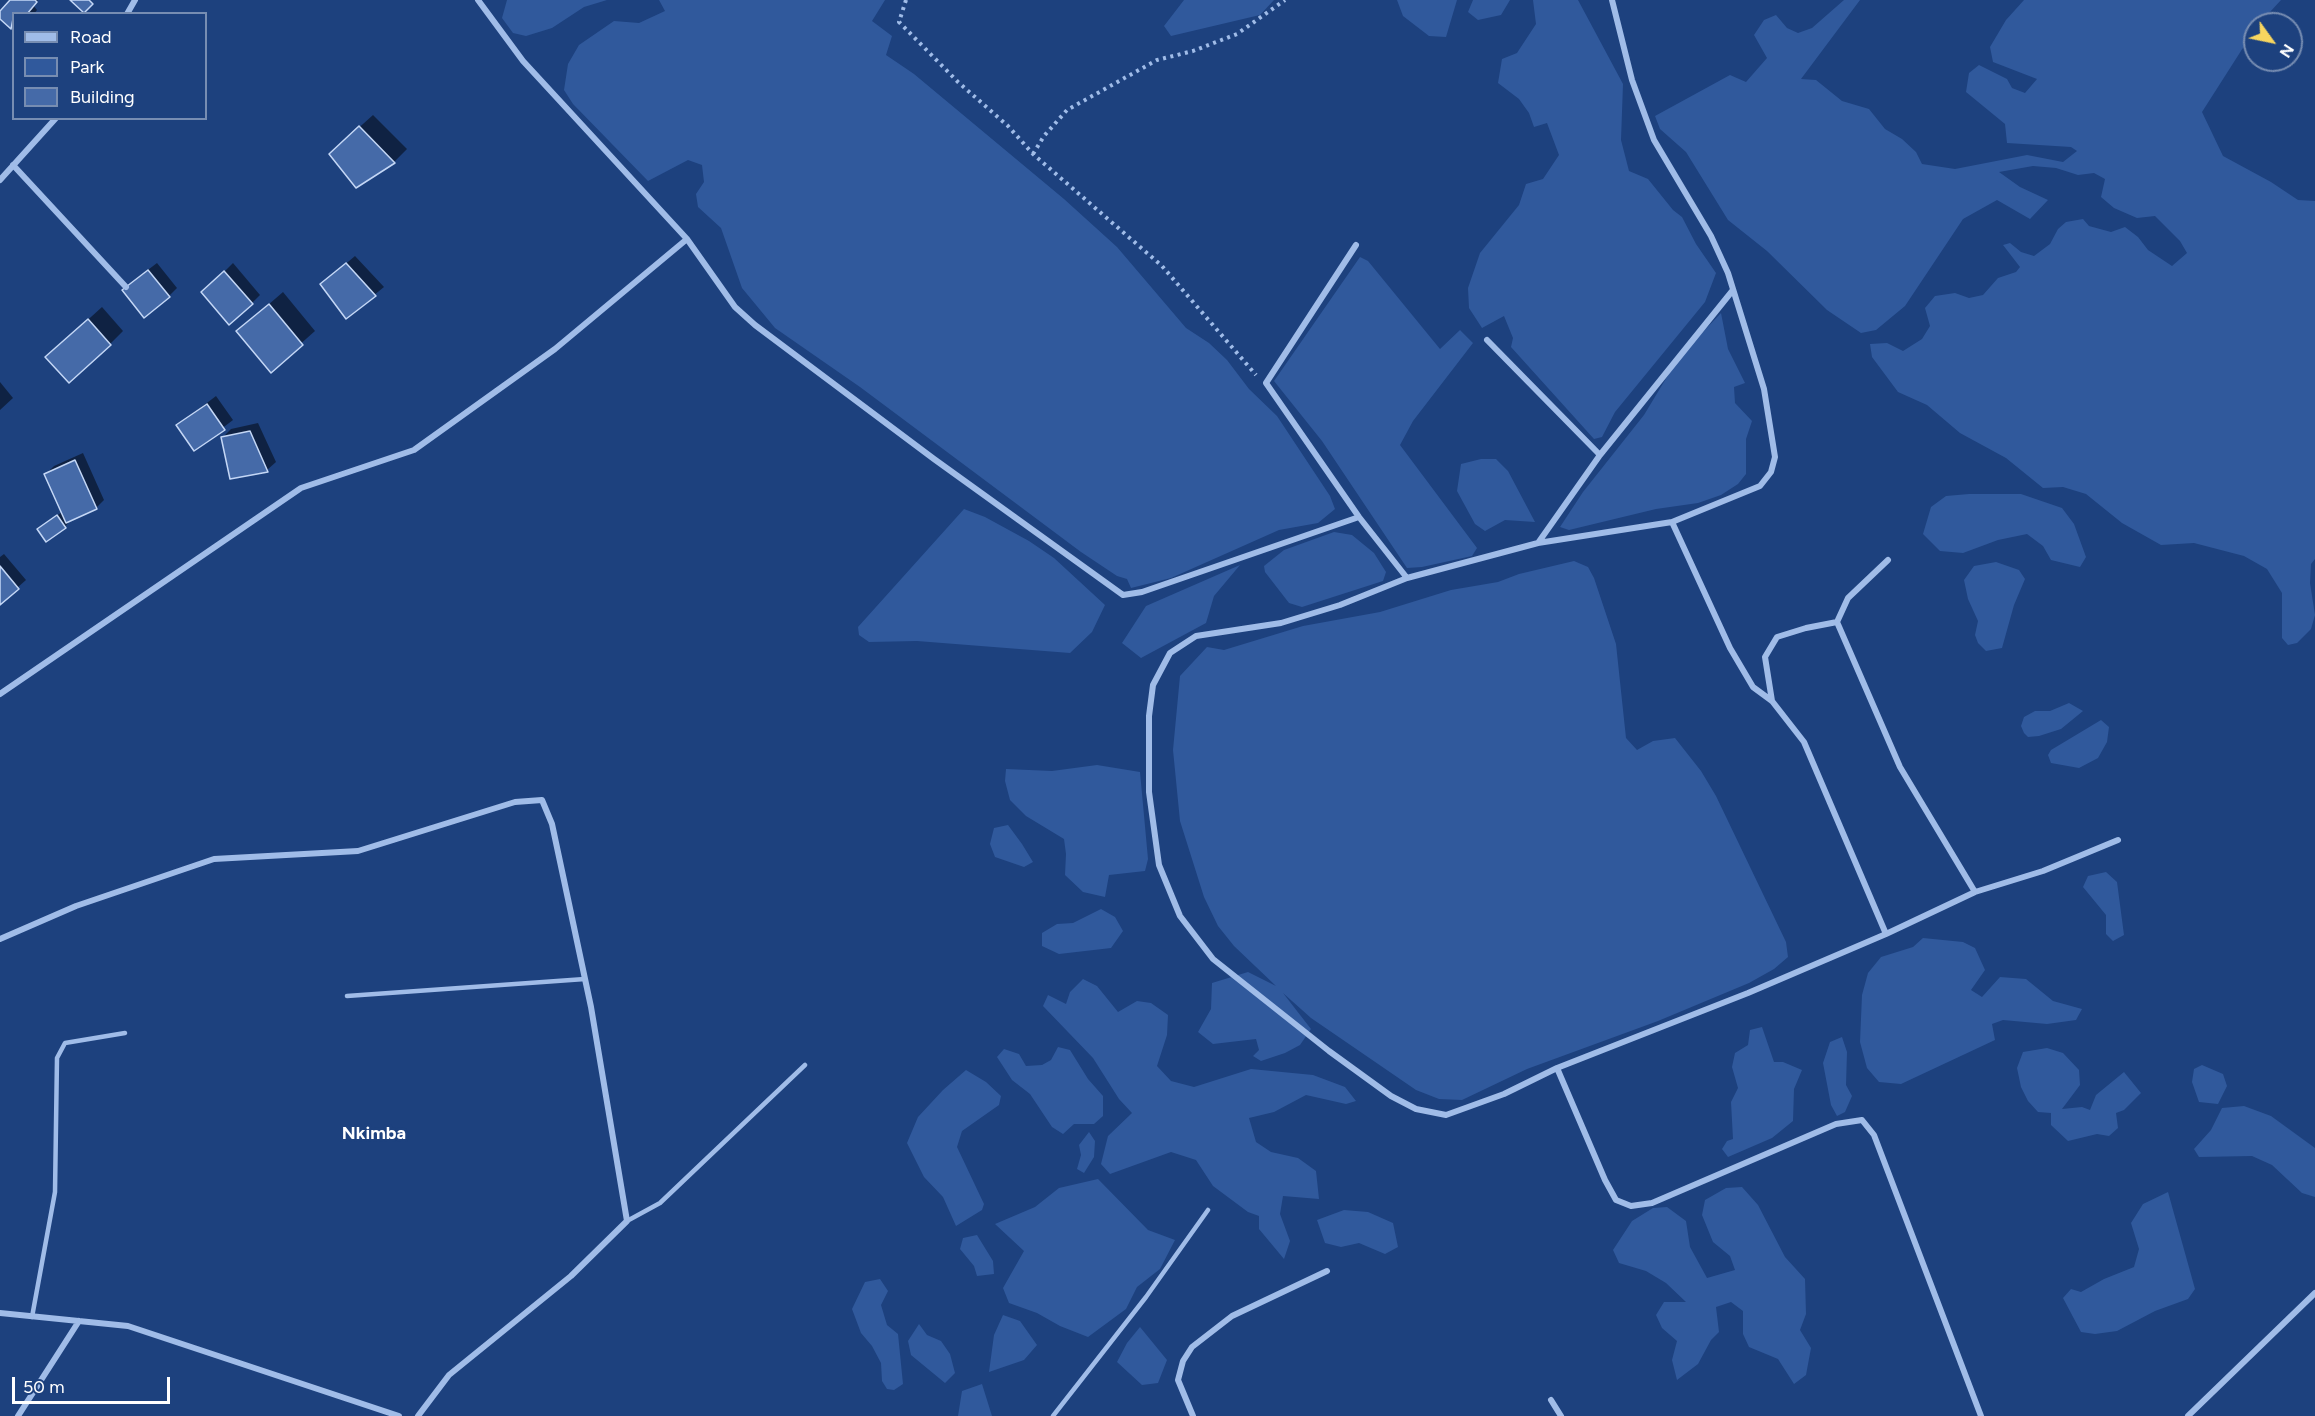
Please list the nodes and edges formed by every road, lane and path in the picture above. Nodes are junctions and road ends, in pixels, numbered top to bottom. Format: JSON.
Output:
{"nodes":[{"id":1,"x":478,"y":0,"type":"edge"},
{"id":2,"x":906,"y":0,"type":"edge"},
{"id":3,"x":1285,"y":0,"type":"edge"},
{"id":4,"x":1612,"y":0,"type":"edge"},
{"id":5,"x":54,"y":120,"type":"edge"},
{"id":6,"x":1033,"y":153,"type":"junction"},
{"id":7,"x":13,"y":165,"type":"junction"},
{"id":8,"x":0,"y":180,"type":"edge"},
{"id":9,"x":687,"y":238,"type":"junction"},
{"id":10,"x":1356,"y":245,"type":"dead end"},
{"id":11,"x":126,"y":287,"type":"dead end"},
{"id":12,"x":1733,"y":290,"type":"junction"},
{"id":13,"x":1487,"y":340,"type":"dead end"},
{"id":14,"x":1266,"y":383,"type":"junction"},
{"id":15,"x":1600,"y":455,"type":"junction"},
{"id":16,"x":1359,"y":517,"type":"junction"},
{"id":17,"x":1672,"y":522,"type":"junction"},
{"id":18,"x":1538,"y":543,"type":"junction"},
{"id":19,"x":1888,"y":560,"type":"dead end"},
{"id":20,"x":1407,"y":578,"type":"junction"},
{"id":21,"x":1837,"y":622,"type":"junction"},
{"id":22,"x":0,"y":694,"type":"edge"},
{"id":23,"x":1772,"y":701,"type":"junction"},
{"id":24,"x":2118,"y":840,"type":"dead end"},
{"id":25,"x":1975,"y":892,"type":"junction"},
{"id":26,"x":1886,"y":934,"type":"junction"},
{"id":27,"x":0,"y":939,"type":"edge"},
{"id":28,"x":585,"y":979,"type":"junction"},
{"id":29,"x":347,"y":996,"type":"dead end"},
{"id":30,"x":125,"y":1033,"type":"dead end"},
{"id":31,"x":805,"y":1065,"type":"dead end"},
{"id":32,"x":1557,"y":1068,"type":"junction"},
{"id":33,"x":1208,"y":1210,"type":"dead end"},
{"id":34,"x":627,"y":1221,"type":"junction"},
{"id":35,"x":1327,"y":1271,"type":"dead end"},
{"id":36,"x":2315,"y":1293,"type":"edge"},
{"id":37,"x":0,"y":1313,"type":"edge"},
{"id":38,"x":32,"y":1317,"type":"junction"},
{"id":39,"x":79,"y":1321,"type":"junction"},
{"id":40,"x":1551,"y":1400,"type":"dead end"},
{"id":41,"x":18,"y":1416,"type":"edge"},
{"id":42,"x":399,"y":1416,"type":"edge"},
{"id":43,"x":418,"y":1416,"type":"edge"},
{"id":44,"x":1053,"y":1416,"type":"edge"},
{"id":45,"x":1193,"y":1416,"type":"edge"},
{"id":46,"x":1561,"y":1416,"type":"edge"},
{"id":47,"x":1982,"y":1416,"type":"edge"},
{"id":48,"x":2188,"y":1416,"type":"edge"}],
"edges":[{"from":1,"to":9,"type":"street"},
{"from":2,"to":6,"type":"path"},
{"from":3,"to":6,"type":"path"},
{"from":4,"to":12,"type":"street"},
{"from":5,"to":7,"type":"street"},
{"from":6,"to":14,"type":"path"},
{"from":7,"to":8,"type":"street"},
{"from":7,"to":11,"type":"street"},
{"from":9,"to":16,"type":"street"},
{"from":9,"to":22,"type":"street"},
{"from":10,"to":14,"type":"street"},
{"from":12,"to":15,"type":"street"},
{"from":12,"to":17,"type":"street"},
{"from":13,"to":15,"type":"street"},
{"from":14,"to":16,"type":"street"},
{"from":15,"to":18,"type":"street"},
{"from":16,"to":20,"type":"street"},
{"from":17,"to":18,"type":"street"},
{"from":17,"to":23,"type":"street"},
{"from":18,"to":20,"type":"street"},
{"from":19,"to":21,"type":"street"},
{"from":20,"to":32,"type":"street"},
{"from":21,"to":23,"type":"street"},
{"from":21,"to":25,"type":"street"},
{"from":23,"to":26,"type":"street"},
{"from":24,"to":25,"type":"street"},
{"from":25,"to":26,"type":"street"},
{"from":26,"to":32,"type":"street"},
{"from":27,"to":28,"type":"street"},
{"from":28,"to":29,"type":"lane"},
{"from":28,"to":34,"type":"street"},
{"from":30,"to":38,"type":"lane"},
{"from":31,"to":34,"type":"lane"},
{"from":32,"to":47,"type":"street"},
{"from":33,"to":44,"type":"lane"},
{"from":34,"to":43,"type":"street"},
{"from":35,"to":45,"type":"street"},
{"from":36,"to":48,"type":"street"},
{"from":37,"to":38,"type":"street"},
{"from":38,"to":39,"type":"street"},
{"from":39,"to":41,"type":"street"},
{"from":39,"to":42,"type":"street"},
{"from":40,"to":46,"type":"street"}]}
